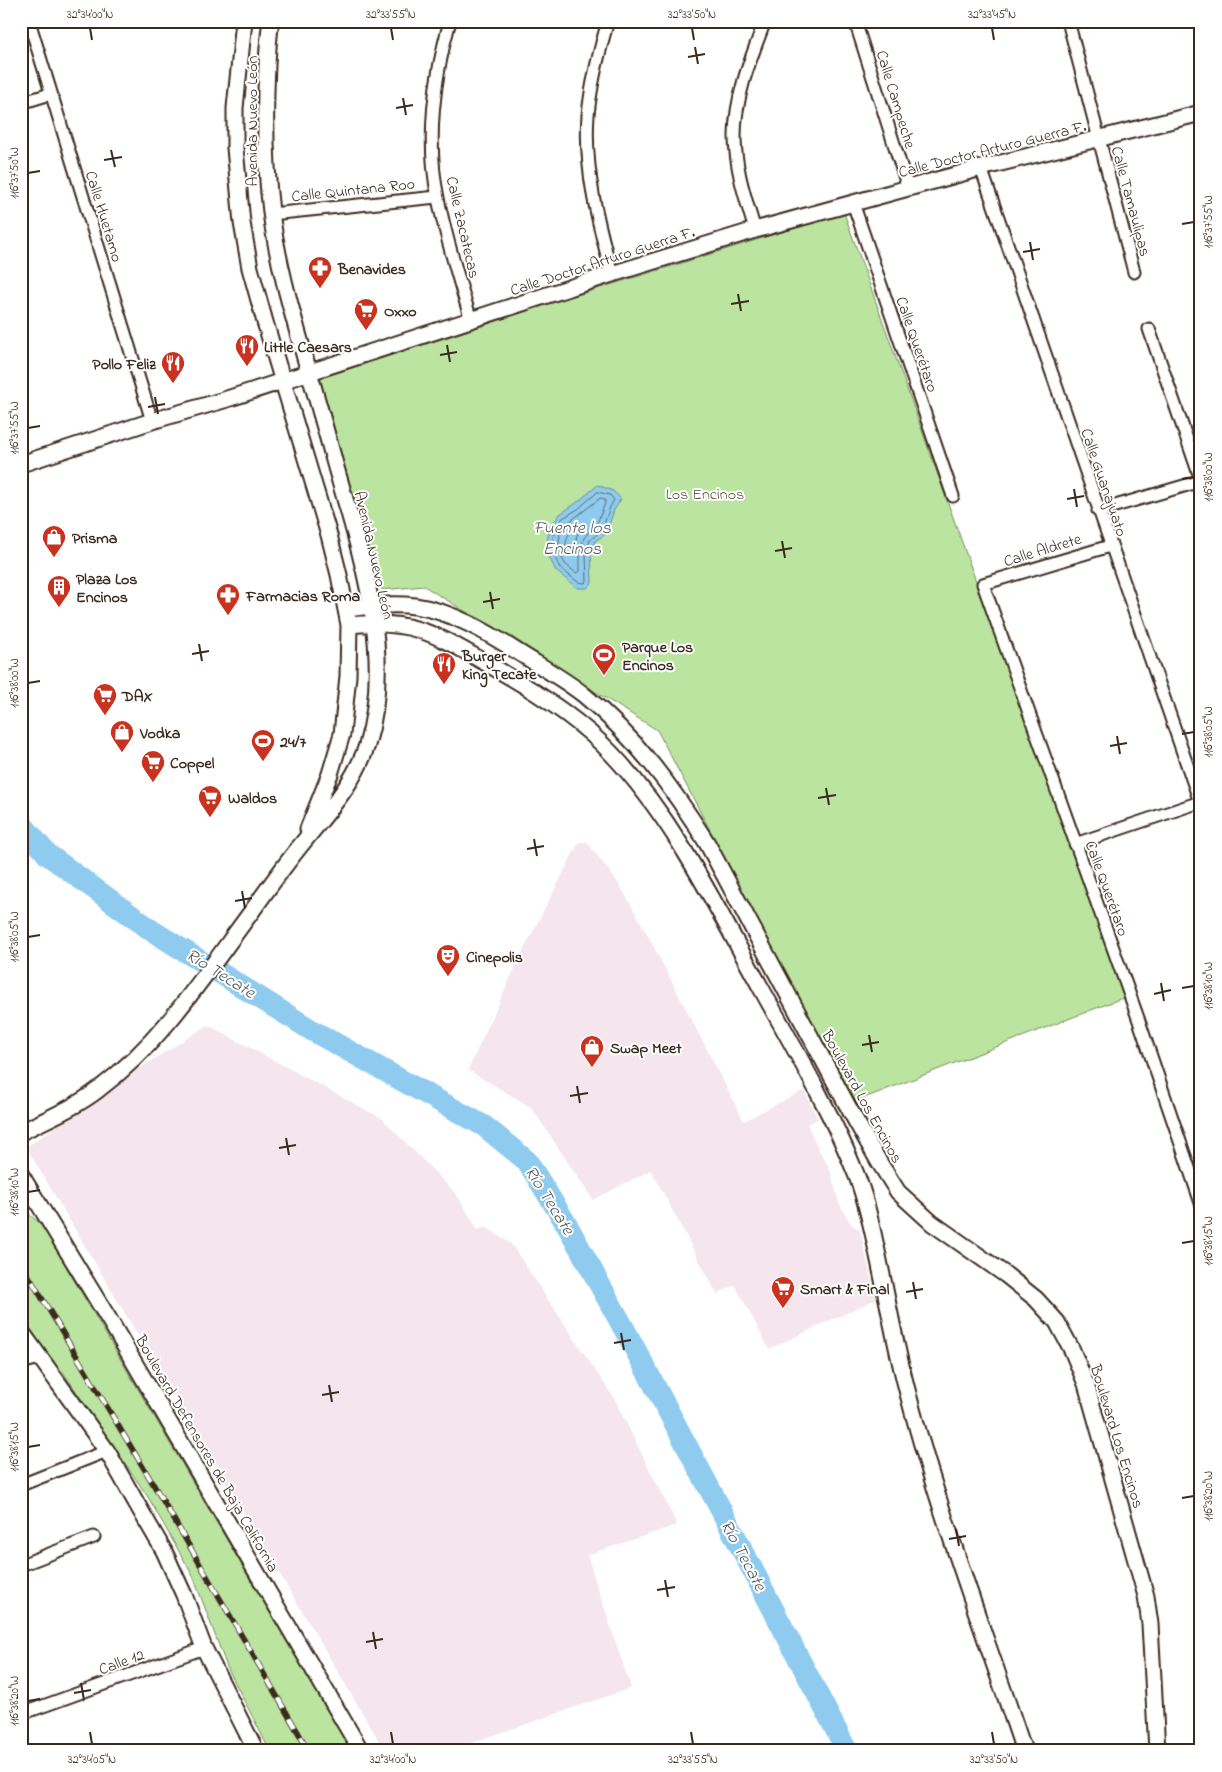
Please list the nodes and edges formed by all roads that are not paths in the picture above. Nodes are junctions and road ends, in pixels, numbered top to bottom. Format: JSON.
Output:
{"nodes":[{"id":1,"x":29,"y":21,"type":"edge"},
{"id":2,"x":244,"y":21,"type":"edge"},
{"id":3,"x":271,"y":21,"type":"edge"},
{"id":4,"x":450,"y":21,"type":"edge"},
{"id":5,"x":608,"y":21,"type":"edge"},
{"id":6,"x":765,"y":21,"type":"edge"},
{"id":7,"x":855,"y":21,"type":"edge"},
{"id":8,"x":1068,"y":21,"type":"edge"},
{"id":9,"x":50,"y":94,"type":"junction"},
{"id":10,"x":21,"y":103,"type":"edge"},
{"id":11,"x":1201,"y":113,"type":"edge"},
{"id":12,"x":1099,"y":139,"type":"junction"},
{"id":13,"x":981,"y":168,"type":"junction"},
{"id":14,"x":908,"y":188,"type":"junction"},
{"id":15,"x":438,"y":197,"type":"junction"},
{"id":16,"x":853,"y":203,"type":"junction"},
{"id":17,"x":271,"y":214,"type":"junction"},
{"id":18,"x":755,"y":230,"type":"junction"},
{"id":19,"x":1134,"y":272,"type":"dead end"},
{"id":20,"x":612,"y":274,"type":"junction"},
{"id":21,"x":471,"y":320,"type":"junction"},
{"id":22,"x":1149,"y":329,"type":"dead end"},
{"id":23,"x":309,"y":372,"type":"junction"},
{"id":24,"x":282,"y":381,"type":"junction"},
{"id":25,"x":152,"y":421,"type":"junction"},
{"id":26,"x":21,"y":464,"type":"edge"},
{"id":27,"x":1201,"y":480,"type":"edge"},
{"id":28,"x":953,"y":496,"type":"dead end"},
{"id":29,"x":1098,"y":512,"type":"junction"},
{"id":30,"x":1110,"y":546,"type":"junction"},
{"id":31,"x":983,"y":584,"type":"joint"},
{"id":32,"x":372,"y":605,"type":"junction"},
{"id":33,"x":347,"y":609,"type":"junction"},
{"id":34,"x":375,"y":623,"type":"junction"},
{"id":35,"x":349,"y":625,"type":"junction"},
{"id":36,"x":1200,"y":803,"type":"edge"},
{"id":37,"x":303,"y":842,"type":"junction"},
{"id":38,"x":1075,"y":844,"type":"junction"},
{"id":39,"x":723,"y":874,"type":"junction"},
{"id":40,"x":703,"y":883,"type":"junction"},
{"id":41,"x":21,"y":1132,"type":"edge"},
{"id":42,"x":21,"y":1174,"type":"edge"},
{"id":43,"x":1200,"y":1199,"type":"edge"},
{"id":44,"x":21,"y":1331,"type":"edge"},
{"id":45,"x":40,"y":1358,"type":"junction"},
{"id":46,"x":21,"y":1363,"type":"edge"},
{"id":47,"x":107,"y":1452,"type":"junction"},
{"id":48,"x":21,"y":1485,"type":"edge"},
{"id":49,"x":94,"y":1537,"type":"dead end"},
{"id":50,"x":21,"y":1565,"type":"edge"},
{"id":51,"x":204,"y":1648,"type":"junction"},
{"id":52,"x":21,"y":1714,"type":"edge"},
{"id":53,"x":256,"y":1751,"type":"edge"},
{"id":54,"x":361,"y":1751,"type":"edge"},
{"id":55,"x":1024,"y":1751,"type":"edge"},
{"id":56,"x":1157,"y":1751,"type":"edge"}],
"edges":[{"from":1,"to":9,"type":"street","name":"Calle Huetamo"},
{"from":2,"to":24,"type":"street","name":"Avenida Nuevo León"},
{"from":3,"to":17,"type":"street","name":"Avenida Nuevo León"},
{"from":4,"to":15,"type":"street","name":"Calle Zacatecas"},
{"from":5,"to":20,"type":"street"},
{"from":6,"to":18,"type":"street"},
{"from":7,"to":14,"type":"street","name":"Calle Campeche"},
{"from":8,"to":12,"type":"street","name":"Calle Tamaulipas"},
{"from":9,"to":10,"type":"street"},
{"from":9,"to":25,"type":"street","name":"Calle Huetamo"},
{"from":11,"to":12,"type":"street","name":"Calle Doctor Arturo Guerra F."},
{"from":12,"to":13,"type":"street","name":"Calle Doctor Arturo Guerra F."},
{"from":12,"to":19,"type":"street","name":"Calle Tamaulipas"},
{"from":13,"to":14,"type":"street","name":"Calle Doctor Arturo Guerra F."},
{"from":13,"to":29,"type":"street","name":"Calle Guanajuato"},
{"from":14,"to":16,"type":"street","name":"Calle Doctor Arturo Guerra F."},
{"from":15,"to":17,"type":"street","name":"Calle Quintana Roo"},
{"from":15,"to":21,"type":"street","name":"Calle Zacatecas"},
{"from":16,"to":18,"type":"street","name":"Calle Doctor Arturo Guerra F."},
{"from":16,"to":28,"type":"street","name":"Calle Querétaro"},
{"from":17,"to":23,"type":"street","name":"Avenida Nuevo León"},
{"from":18,"to":20,"type":"street","name":"Calle Doctor Arturo Guerra F."},
{"from":20,"to":21,"type":"street","name":"Calle Doctor Arturo Guerra F."},
{"from":21,"to":23,"type":"street","name":"Calle Doctor Arturo Guerra F."},
{"from":22,"to":27,"type":"street"},
{"from":23,"to":24,"type":"street","name":"Calle Doctor Arturo Guerra F."},
{"from":23,"to":32,"type":"street","name":"Avenida Nuevo León"},
{"from":24,"to":25,"type":"street","name":"Calle Doctor Arturo Guerra F."},
{"from":24,"to":33,"type":"street","name":"Avenida Nuevo León"},
{"from":25,"to":26,"type":"street","name":"Calle Doctor Arturo Guerra F."},
{"from":27,"to":29,"type":"street"},
{"from":29,"to":30,"type":"street","name":"Calle Guanajuato"},
{"from":30,"to":31,"type":"street","name":"Calle Aldrete"},
{"from":30,"to":36,"type":"street","name":"Calle Guanajuato"},
{"from":31,"to":38,"type":"street","name":"Calle Querétaro"},
{"from":32,"to":33,"type":"street","name":"Boulevard Los Encinos"},
{"from":32,"to":34,"type":"street","name":"Avenida Nuevo León"},
{"from":32,"to":39,"type":"street","name":"Boulevard Los Encinos"},
{"from":33,"to":35,"type":"street","name":"Avenida Nuevo León"},
{"from":34,"to":35,"type":"street"},
{"from":34,"to":37,"type":"street","name":"Avenida Nuevo León"},
{"from":34,"to":40,"type":"street"},
{"from":35,"to":37,"type":"street","name":"Avenida Nuevo León"},
{"from":36,"to":38,"type":"street"},
{"from":37,"to":41,"type":"street"},
{"from":38,"to":43,"type":"street","name":"Calle Querétaro"},
{"from":39,"to":40,"type":"street"},
{"from":39,"to":56,"type":"street","name":"Boulevard Los Encinos"},
{"from":40,"to":55,"type":"street"},
{"from":42,"to":54,"type":"street","name":"Boulevard Defensores de Baja California"},
{"from":44,"to":45,"type":"street"},
{"from":45,"to":46,"type":"street"},
{"from":45,"to":47,"type":"street"},
{"from":47,"to":48,"type":"street"},
{"from":47,"to":51,"type":"street"},
{"from":49,"to":50,"type":"street"},
{"from":51,"to":52,"type":"street","name":"Calle 12"},
{"from":51,"to":53,"type":"street"}]}
